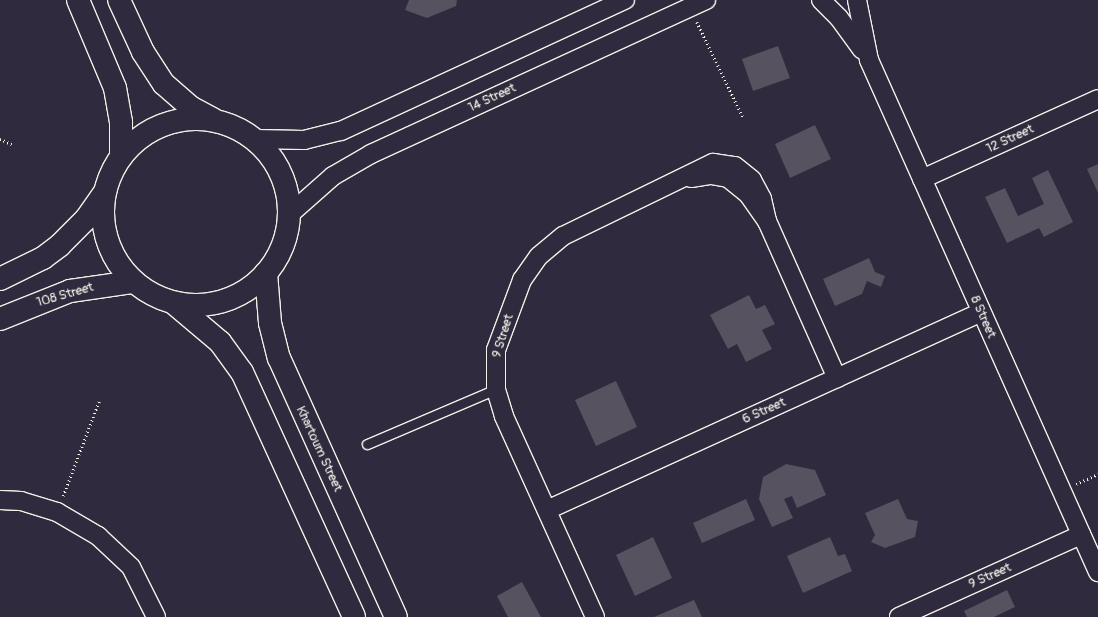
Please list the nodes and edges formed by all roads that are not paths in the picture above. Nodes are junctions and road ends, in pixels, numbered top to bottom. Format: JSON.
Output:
{"nodes":[{"id":1,"x":78,"y":0,"type":"edge"},
{"id":2,"x":119,"y":0,"type":"edge"},
{"id":3,"x":625,"y":0,"type":"edge"},
{"id":4,"x":706,"y":0,"type":"edge"},
{"id":5,"x":821,"y":0,"type":"edge"},
{"id":6,"x":857,"y":0,"type":"edge"},
{"id":7,"x":870,"y":60,"type":"junction"},
{"id":8,"x":1098,"y":99,"type":"edge"},
{"id":9,"x":216,"y":121,"type":"junction"},
{"id":10,"x":255,"y":139,"type":"junction"},
{"id":11,"x":121,"y":156,"type":"junction"},
{"id":12,"x":922,"y":179,"type":"junction"},
{"id":13,"x":104,"y":193,"type":"junction"},
{"id":14,"x":290,"y":214,"type":"junction"},
{"id":15,"x":266,"y":274,"type":"junction"},
{"id":16,"x":0,"y":279,"type":"edge"},
{"id":17,"x":133,"y":282,"type":"junction"},
{"id":18,"x":175,"y":304,"type":"junction"},
{"id":19,"x":981,"y":312,"type":"junction"},
{"id":20,"x":0,"y":319,"type":"edge"},
{"id":21,"x":837,"y":378,"type":"junction"},
{"id":22,"x":496,"y":389,"type":"junction"},
{"id":23,"x":367,"y":444,"type":"dead end"},
{"id":24,"x":0,"y":500,"type":"edge"},
{"id":25,"x":546,"y":510,"type":"junction"},
{"id":26,"x":1081,"y":535,"type":"junction"},
{"id":27,"x":1098,"y":572,"type":"edge"},
{"id":28,"x":156,"y":617,"type":"edge"},
{"id":29,"x":354,"y":617,"type":"edge"},
{"id":30,"x":396,"y":617,"type":"edge"},
{"id":31,"x":594,"y":617,"type":"edge"},
{"id":32,"x":900,"y":617,"type":"edge"}],
"edges":[{"from":1,"to":11,"type":"main road"},
{"from":2,"to":9,"type":"main road"},
{"from":3,"to":10,"type":"street"},
{"from":4,"to":14,"type":"street","name":"14 Street"},
{"from":5,"to":7,"type":"street","name":"8 Street"},
{"from":6,"to":7,"type":"street","name":"8 Street"},
{"from":7,"to":12,"type":"street","name":"8 Street"},
{"from":8,"to":12,"type":"street","name":"12 Street"},
{"from":9,"to":10,"type":"main road"},
{"from":9,"to":11,"type":"main road"},
{"from":10,"to":14,"type":"main road"},
{"from":11,"to":13,"type":"main road"},
{"from":12,"to":19,"type":"street","name":"8 Street"},
{"from":13,"to":16,"type":"main road"},
{"from":13,"to":17,"type":"main road"},
{"from":14,"to":15,"type":"main road"},
{"from":15,"to":18,"type":"main road"},
{"from":15,"to":30,"type":"main road","name":"Khartoum Street"},
{"from":17,"to":18,"type":"main road"},
{"from":17,"to":20,"type":"main road","name":"108 Street"},
{"from":18,"to":29,"type":"main road"},
{"from":19,"to":21,"type":"street","name":"6 Street"},
{"from":19,"to":26,"type":"street","name":"8 Street"},
{"from":21,"to":22,"type":"street","name":"9 Street"},
{"from":21,"to":25,"type":"street","name":"6 Street"},
{"from":22,"to":23,"type":"lane"},
{"from":22,"to":25,"type":"street","name":"9 Street"},
{"from":24,"to":28,"type":"street"},
{"from":25,"to":31,"type":"street","name":"9 Street"},
{"from":26,"to":27,"type":"street","name":"8 Street"},
{"from":26,"to":32,"type":"street","name":"9 Street"}]}
